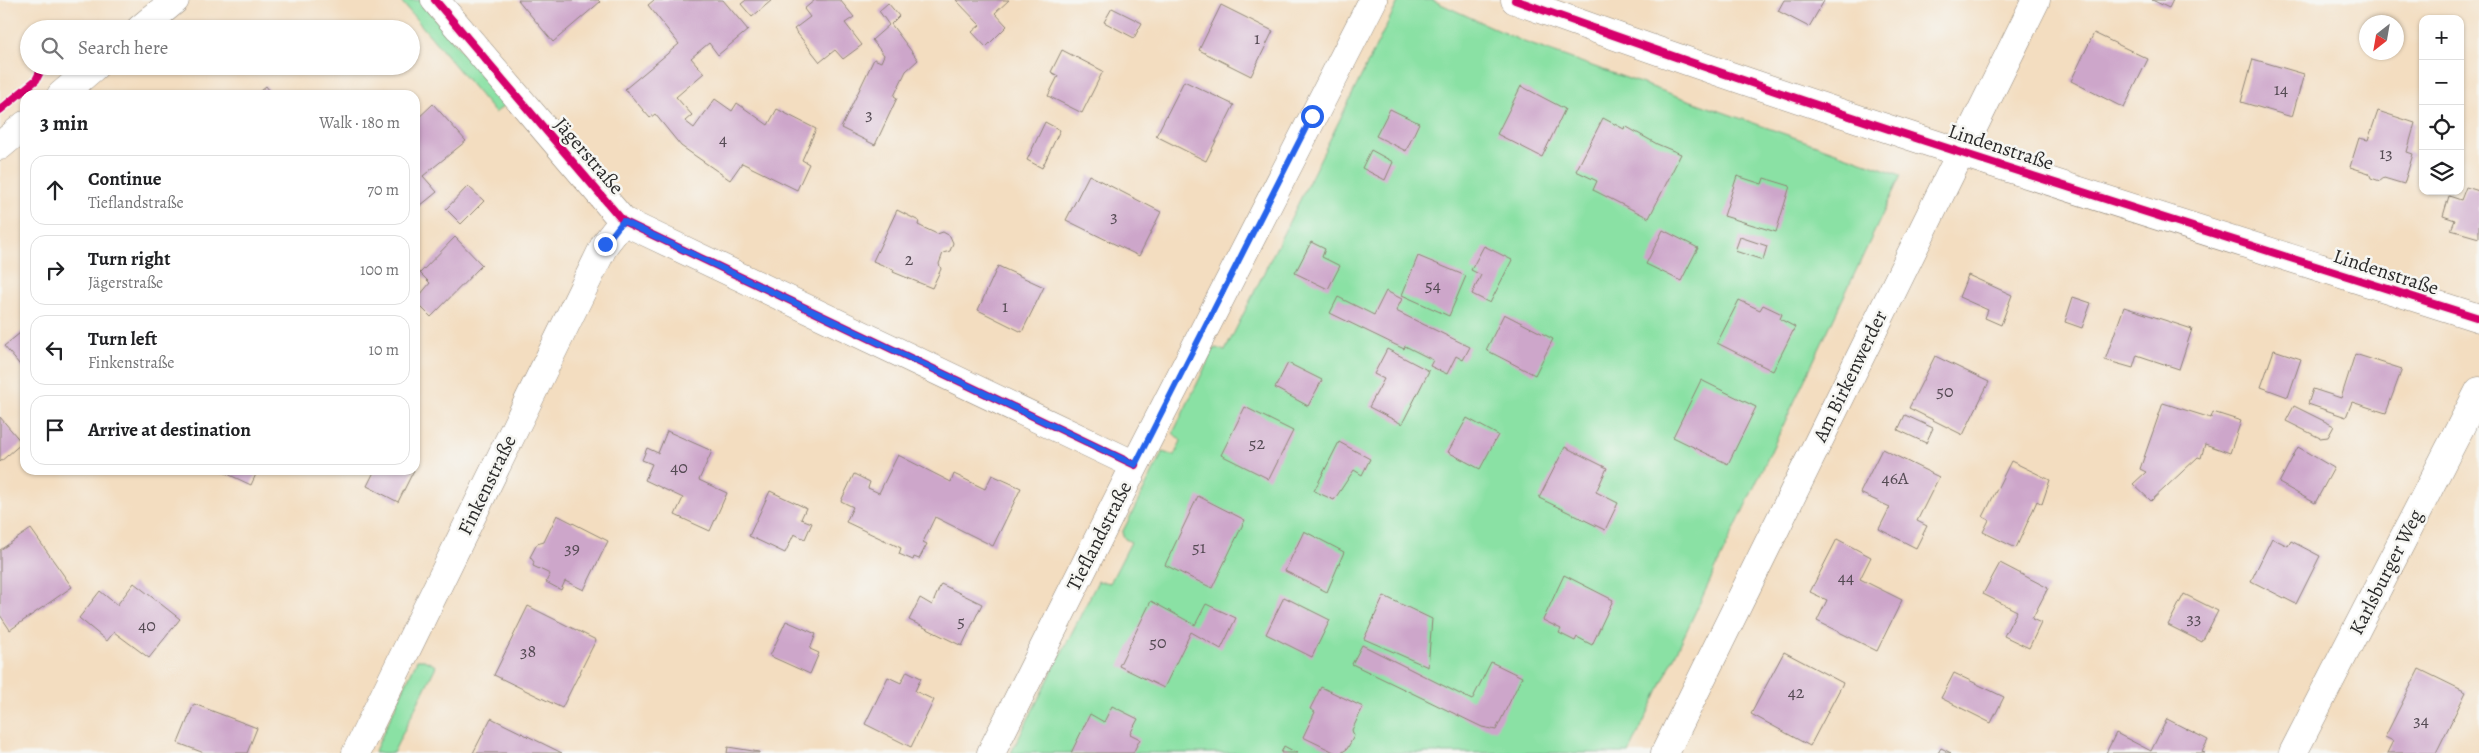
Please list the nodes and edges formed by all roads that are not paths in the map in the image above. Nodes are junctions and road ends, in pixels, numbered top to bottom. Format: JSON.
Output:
{"nodes":[{"id":1,"x":175,"y":0,"type":"edge"},
{"id":2,"x":435,"y":0,"type":"edge"},
{"id":3,"x":1373,"y":0,"type":"edge"},
{"id":4,"x":1515,"y":0,"type":"edge"},
{"id":5,"x":2036,"y":0,"type":"edge"},
{"id":6,"x":151,"y":20,"type":"edge"},
{"id":7,"x":84,"y":75,"type":"edge"},
{"id":8,"x":67,"y":90,"type":"edge"},
{"id":9,"x":20,"y":129,"type":"edge"},
{"id":10,"x":0,"y":146,"type":"edge"},
{"id":11,"x":1960,"y":152,"type":"junction"},
{"id":12,"x":623,"y":221,"type":"junction"},
{"id":13,"x":2479,"y":318,"type":"edge"},
{"id":14,"x":2479,"y":391,"type":"edge"},
{"id":15,"x":1135,"y":465,"type":"junction"},
{"id":16,"x":356,"y":753,"type":"edge"},
{"id":17,"x":991,"y":753,"type":"edge"},
{"id":18,"x":1665,"y":753,"type":"edge"},
{"id":19,"x":2293,"y":753,"type":"edge"}],
"edges":[{"from":1,"to":6,"type":"street"},
{"from":2,"to":12,"type":"street","name":"Jägerstraße"},
{"from":3,"to":15,"type":"street","name":"Tieflandstraße"},
{"from":4,"to":11,"type":"street","name":"Lindenstraße"},
{"from":5,"to":11,"type":"street","name":"Am Birkenwerder"},
{"from":7,"to":8,"type":"street"},
{"from":9,"to":10,"type":"street"},
{"from":11,"to":13,"type":"street","name":"Lindenstraße"},
{"from":11,"to":18,"type":"street","name":"Am Birkenwerder"},
{"from":12,"to":15,"type":"street","name":"Jägerstraße"},
{"from":12,"to":16,"type":"street","name":"Finkenstraße"},
{"from":14,"to":19,"type":"street","name":"Karlsburger Weg"},
{"from":15,"to":17,"type":"street","name":"Tieflandstraße"}]}
